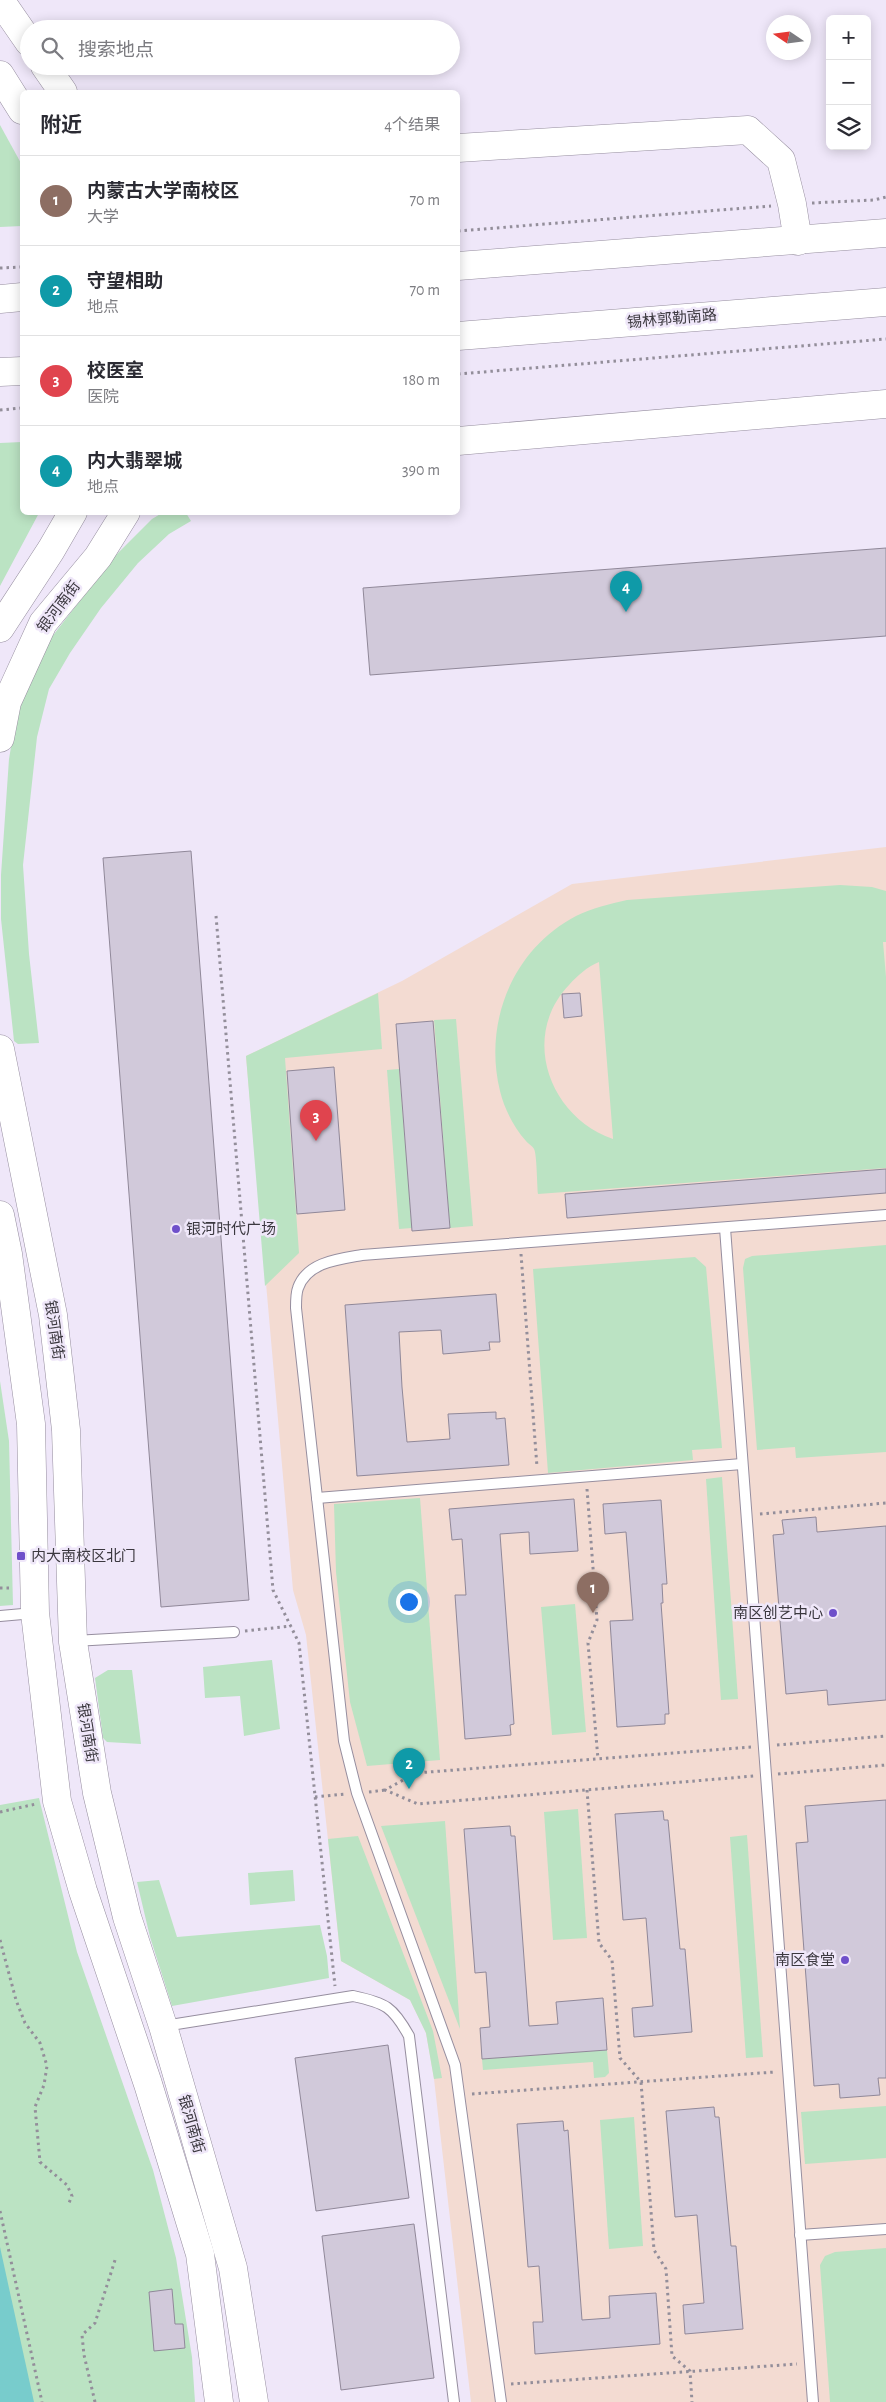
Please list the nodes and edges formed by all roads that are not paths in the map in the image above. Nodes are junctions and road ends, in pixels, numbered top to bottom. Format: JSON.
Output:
{"nodes":[{"id":1,"x":0,"y":0,"type":"edge"},
{"id":2,"x":20,"y":29,"type":"edge"},
{"id":3,"x":0,"y":75,"type":"edge"},
{"id":4,"x":51,"y":75,"type":"edge"},
{"id":5,"x":62,"y":90,"type":"edge"},
{"id":6,"x":20,"y":107,"type":"edge"},
{"id":7,"x":460,"y":148,"type":"edge"},
{"id":8,"x":886,"y":234,"type":"edge"},
{"id":9,"x":798,"y":241,"type":"junction"},
{"id":10,"x":460,"y":266,"type":"edge"},
{"id":11,"x":20,"y":297,"type":"edge"},
{"id":12,"x":0,"y":299,"type":"edge"},
{"id":13,"x":886,"y":302,"type":"edge"},
{"id":14,"x":460,"y":336,"type":"edge"},
{"id":15,"x":20,"y":371,"type":"edge"},
{"id":16,"x":0,"y":372,"type":"edge"},
{"id":17,"x":886,"y":404,"type":"edge"},
{"id":18,"x":460,"y":441,"type":"edge"},
{"id":19,"x":70,"y":515,"type":"edge"},
{"id":20,"x":124,"y":515,"type":"edge"},
{"id":21,"x":0,"y":628,"type":"edge"},
{"id":22,"x":0,"y":738,"type":"edge"},
{"id":23,"x":0,"y":1049,"type":"edge"},
{"id":24,"x":0,"y":1215,"type":"edge"},
{"id":25,"x":886,"y":1215,"type":"edge"},
{"id":26,"x":725,"y":1228,"type":"junction"},
{"id":27,"x":742,"y":1464,"type":"junction"},
{"id":28,"x":317,"y":1498,"type":"junction"},
{"id":29,"x":35,"y":1613,"type":"junction"},
{"id":30,"x":0,"y":1616,"type":"edge"},
{"id":31,"x":234,"y":1632,"type":"road end"},
{"id":32,"x":73,"y":1642,"type":"junction"},
{"id":33,"x":163,"y":2026,"type":"junction"},
{"id":34,"x":886,"y":2229,"type":"edge"},
{"id":35,"x":800,"y":2235,"type":"junction"},
{"id":36,"x":219,"y":2402,"type":"edge"},
{"id":37,"x":254,"y":2402,"type":"edge"},
{"id":38,"x":454,"y":2402,"type":"edge"},
{"id":39,"x":501,"y":2402,"type":"edge"},
{"id":40,"x":813,"y":2402,"type":"edge"}],
"edges":[{"from":1,"to":2,"type":"main road"},
{"from":3,"to":6,"type":"main road"},
{"from":4,"to":5,"type":"main road"},
{"from":7,"to":9,"type":"main road"},
{"from":8,"to":9,"type":"main road"},
{"from":9,"to":10,"type":"main road"},
{"from":11,"to":12,"type":"main road"},
{"from":13,"to":14,"type":"main road","name":"锡林郭勒南路"},
{"from":15,"to":16,"type":"main road"},
{"from":17,"to":18,"type":"main road"},
{"from":19,"to":21,"type":"main road"},
{"from":20,"to":22,"type":"main road","name":"银河南街"},
{"from":23,"to":32,"type":"main road","name":"银河南街"},
{"from":24,"to":29,"type":"main road","name":"银河南街"},
{"from":25,"to":26,"type":"lane"},
{"from":26,"to":27,"type":"lane"},
{"from":26,"to":28,"type":"lane"},
{"from":27,"to":28,"type":"lane"},
{"from":27,"to":35,"type":"lane"},
{"from":28,"to":39,"type":"lane"},
{"from":29,"to":30,"type":"lane"},
{"from":29,"to":36,"type":"main road","name":"银河南街"},
{"from":31,"to":32,"type":"lane"},
{"from":32,"to":33,"type":"main road","name":"银河南街"},
{"from":33,"to":37,"type":"main road","name":"银河南街"},
{"from":33,"to":38,"type":"lane"},
{"from":34,"to":35,"type":"lane"},
{"from":35,"to":40,"type":"lane"}]}
